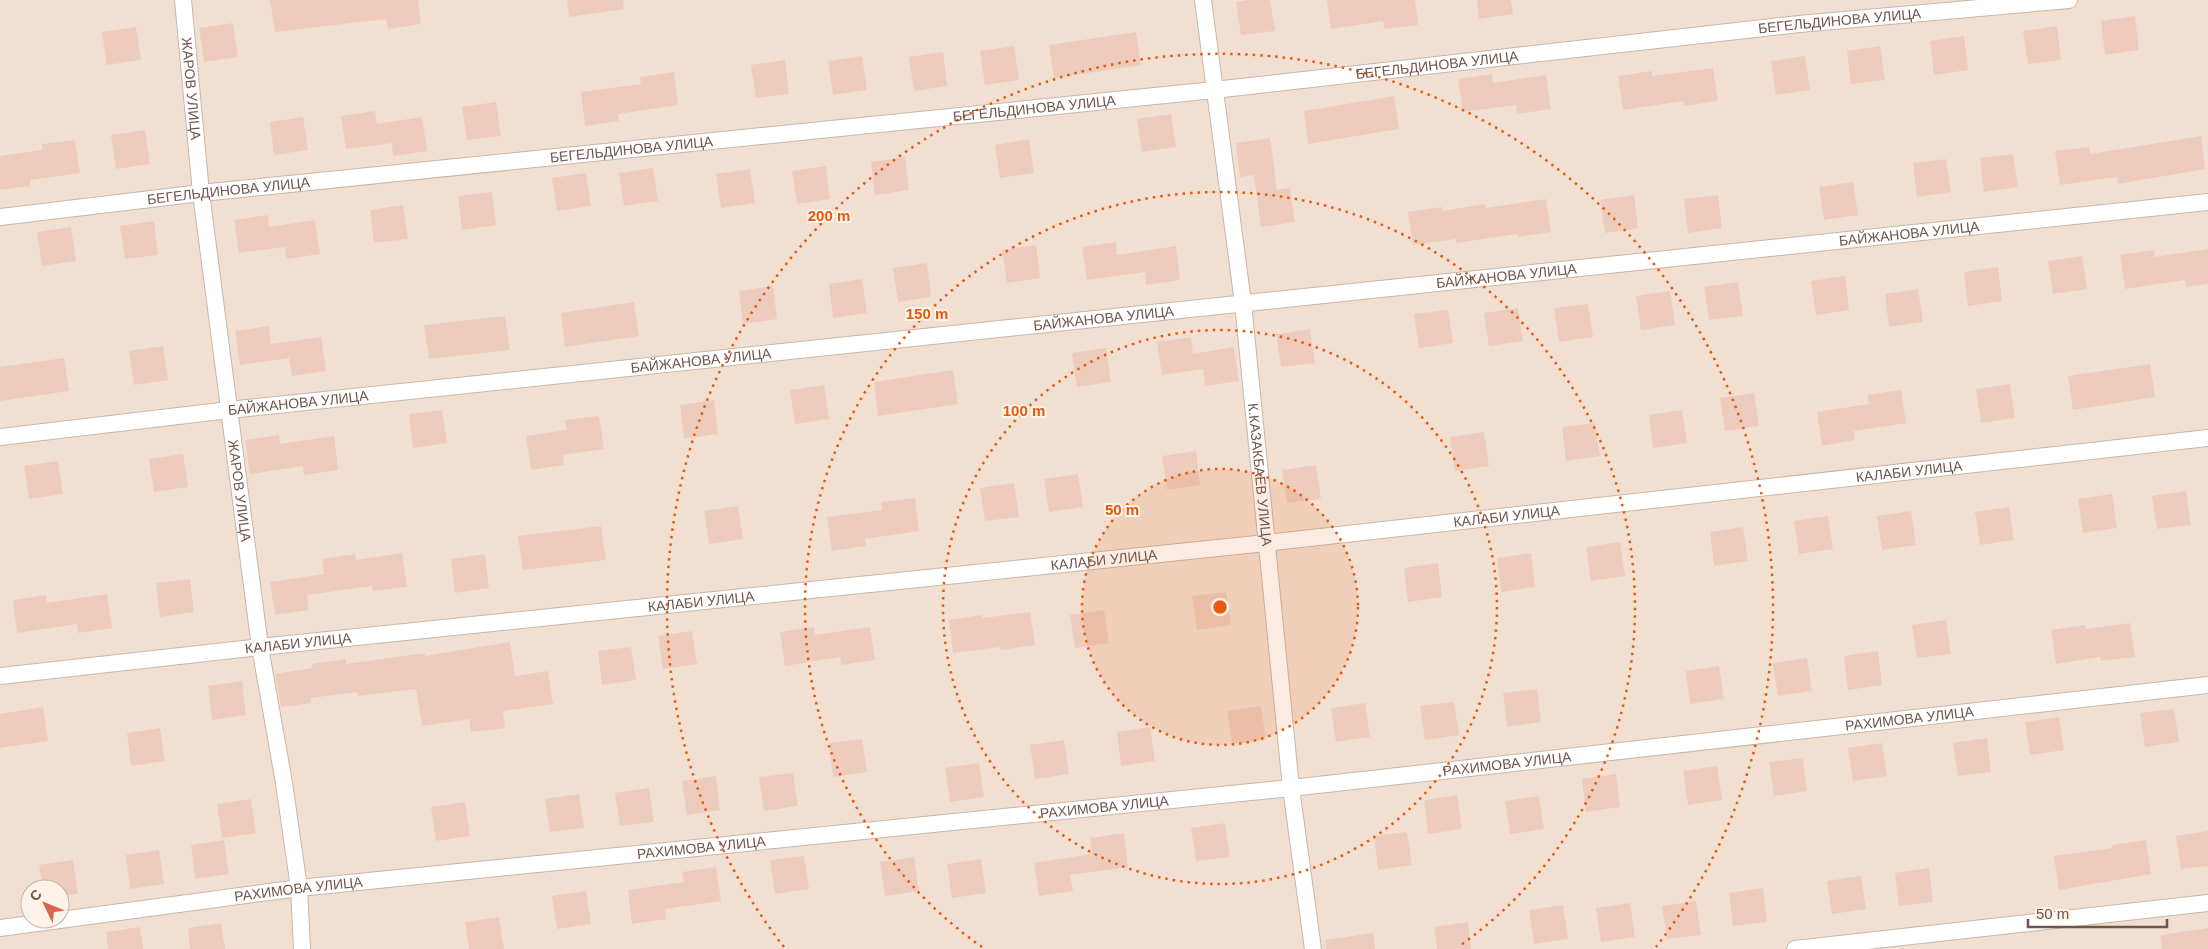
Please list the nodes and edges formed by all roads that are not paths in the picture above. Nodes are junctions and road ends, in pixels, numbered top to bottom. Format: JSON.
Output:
{"nodes":[{"id":1,"x":183,"y":0,"type":"edge"},
{"id":2,"x":1203,"y":0,"type":"edge"},
{"id":3,"x":2070,"y":0,"type":"edge"},
{"id":4,"x":1214,"y":90,"type":"junction"},
{"id":5,"x":201,"y":193,"type":"junction"},
{"id":6,"x":2208,"y":202,"type":"edge"},
{"id":7,"x":0,"y":217,"type":"edge"},
{"id":8,"x":1243,"y":303,"type":"junction"},
{"id":9,"x":229,"y":410,"type":"junction"},
{"id":10,"x":0,"y":436,"type":"edge"},
{"id":11,"x":2208,"y":438,"type":"edge"},
{"id":12,"x":1266,"y":543,"type":"junction"},
{"id":13,"x":260,"y":647,"type":"junction"},
{"id":14,"x":0,"y":676,"type":"edge"},
{"id":15,"x":2208,"y":685,"type":"edge"},
{"id":16,"x":1291,"y":788,"type":"junction"},
{"id":17,"x":299,"y":888,"type":"junction"},
{"id":18,"x":2208,"y":903,"type":"edge"},
{"id":19,"x":0,"y":928,"type":"edge"},
{"id":20,"x":302,"y":949,"type":"edge"},
{"id":21,"x":1313,"y":949,"type":"edge"},
{"id":22,"x":1795,"y":949,"type":"edge"}],
"edges":[{"from":1,"to":5,"type":"street","name":"ЖАРОВ УЛИЦА"},
{"from":2,"to":4,"type":"street","name":"К.КАЗАКБАЕВ УЛИЦА"},
{"from":3,"to":4,"type":"street","name":"БЕГЕЛЬДИНОВА УЛИЦА"},
{"from":4,"to":5,"type":"street","name":"БЕГЕЛЬДИНОВА УЛИЦА"},
{"from":4,"to":8,"type":"street","name":"К.КАЗАКБАЕВ УЛИЦА"},
{"from":5,"to":7,"type":"street","name":"БЕГЕЛЬДИНОВА УЛИЦА"},
{"from":5,"to":9,"type":"street","name":"ЖАРОВ УЛИЦА"},
{"from":6,"to":8,"type":"street","name":"БАЙЖАНОВА УЛИЦА"},
{"from":8,"to":9,"type":"street","name":"БАЙЖАНОВА УЛИЦА"},
{"from":8,"to":12,"type":"street","name":"К.КАЗАКБАЕВ УЛИЦА"},
{"from":9,"to":10,"type":"street","name":"БАЙЖАНОВА УЛИЦА"},
{"from":9,"to":13,"type":"street","name":"ЖАРОВ УЛИЦА"},
{"from":11,"to":12,"type":"street","name":"КАЛАБИ УЛИЦА"},
{"from":12,"to":13,"type":"street","name":"КАЛАБИ УЛИЦА"},
{"from":12,"to":16,"type":"street","name":"К.КАЗАКБАЕВ УЛИЦА"},
{"from":13,"to":14,"type":"street","name":"КАЛАБИ УЛИЦА"},
{"from":13,"to":17,"type":"street","name":"ЖАРОВ УЛИЦА"},
{"from":15,"to":16,"type":"street","name":"РАХИМОВА УЛИЦА"},
{"from":16,"to":17,"type":"street","name":"РАХИМОВА УЛИЦА"},
{"from":16,"to":21,"type":"street","name":"К.КАЗАКБАЕВ УЛИЦА"},
{"from":17,"to":19,"type":"street","name":"РАХИМОВА УЛИЦА"},
{"from":17,"to":20,"type":"street","name":"ЖАРОВ УЛИЦА"},
{"from":18,"to":22,"type":"street"}]}
